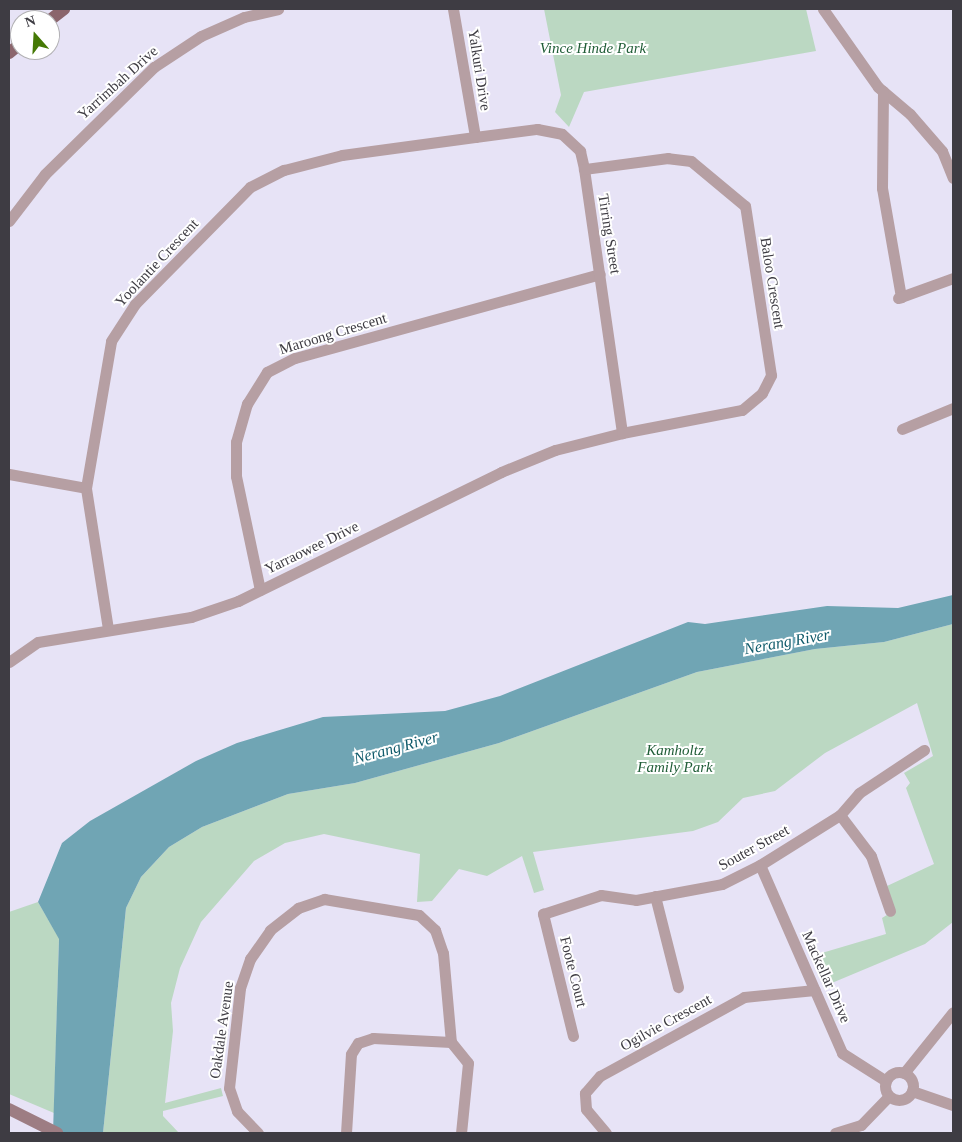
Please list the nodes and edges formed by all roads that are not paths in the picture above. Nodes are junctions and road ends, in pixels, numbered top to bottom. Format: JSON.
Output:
{"nodes":[{"id":1,"x":278,"y":9,"type":"edge"},
{"id":2,"x":454,"y":9,"type":"edge"},
{"id":3,"x":823,"y":9,"type":"edge"},
{"id":4,"x":883,"y":91,"type":"junction"},
{"id":5,"x":475,"y":137,"type":"junction"},
{"id":6,"x":584,"y":169,"type":"junction"},
{"id":7,"x":953,"y":178,"type":"edge"},
{"id":8,"x":9,"y":221,"type":"edge"},
{"id":9,"x":600,"y":274,"type":"junction"},
{"id":10,"x":953,"y":278,"type":"edge"},
{"id":11,"x":953,"y":408,"type":"edge"},
{"id":12,"x":902,"y":429,"type":"dead end"},
{"id":13,"x":622,"y":433,"type":"junction"},
{"id":14,"x":9,"y":474,"type":"edge"},
{"id":15,"x":86,"y":488,"type":"junction"},
{"id":16,"x":260,"y":590,"type":"junction"},
{"id":17,"x":108,"y":629,"type":"junction"},
{"id":18,"x":9,"y":662,"type":"edge"},
{"id":19,"x":924,"y":750,"type":"dead end"},
{"id":20,"x":840,"y":815,"type":"junction"},
{"id":21,"x":760,"y":865,"type":"junction"},
{"id":22,"x":655,"y":896,"type":"junction"},
{"id":23,"x":890,"y":911,"type":"dead end"},
{"id":24,"x":543,"y":914,"type":"joint"},
{"id":25,"x":678,"y":987,"type":"dead end"},
{"id":26,"x":815,"y":990,"type":"junction"},
{"id":27,"x":953,"y":1012,"type":"edge"},
{"id":28,"x":573,"y":1036,"type":"dead end"},
{"id":29,"x":451,"y":1042,"type":"junction"},
{"id":30,"x":904,"y":1073,"type":"junction"},
{"id":31,"x":886,"y":1081,"type":"junction"},
{"id":32,"x":912,"y":1091,"type":"junction"},
{"id":33,"x":889,"y":1096,"type":"junction"},
{"id":34,"x":953,"y":1105,"type":"edge"},
{"id":35,"x":9,"y":1109,"type":"edge"},
{"id":36,"x":57,"y":1133,"type":"edge"},
{"id":37,"x":258,"y":1133,"type":"edge"},
{"id":38,"x":346,"y":1133,"type":"edge"},
{"id":39,"x":461,"y":1133,"type":"edge"},
{"id":40,"x":606,"y":1133,"type":"edge"},
{"id":41,"x":835,"y":1133,"type":"edge"}],
"edges":[{"from":1,"to":8,"type":"street","name":"Yarrimbah Drive"},
{"from":2,"to":5,"type":"street","name":"Yalkuri Drive"},
{"from":3,"to":4,"type":"street"},
{"from":4,"to":7,"type":"street"},
{"from":4,"to":10,"type":"street"},
{"from":5,"to":6,"type":"street","name":"Tirring Street"},
{"from":5,"to":15,"type":"street","name":"Yoolantie Crescent"},
{"from":6,"to":9,"type":"street","name":"Tirring Street"},
{"from":6,"to":13,"type":"street","name":"Baloo Crescent"},
{"from":9,"to":13,"type":"street","name":"Tirring Street"},
{"from":9,"to":16,"type":"street","name":"Maroong Crescent"},
{"from":11,"to":12,"type":"street"},
{"from":13,"to":16,"type":"street","name":"Yarraowee Drive"},
{"from":14,"to":15,"type":"street"},
{"from":15,"to":17,"type":"street","name":"Yoolantie Crescent"},
{"from":16,"to":17,"type":"street","name":"Yarraowee Drive"},
{"from":17,"to":18,"type":"street","name":"Yarraowee Drive"},
{"from":19,"to":20,"type":"street","name":"Souter Street"},
{"from":20,"to":21,"type":"street","name":"Souter Street"},
{"from":20,"to":23,"type":"street"},
{"from":21,"to":22,"type":"street","name":"Souter Street"},
{"from":21,"to":26,"type":"street","name":"Mackellar Drive"},
{"from":22,"to":24,"type":"street","name":"Souter Street"},
{"from":22,"to":25,"type":"street"},
{"from":24,"to":28,"type":"street","name":"Foote Court"},
{"from":26,"to":31,"type":"street","name":"Mackellar Drive"},
{"from":26,"to":40,"type":"street","name":"Ogilvie Crescent"},
{"from":27,"to":30,"type":"street"},
{"from":29,"to":37,"type":"street","name":"Oakdale Avenue"},
{"from":29,"to":38,"type":"street"},
{"from":29,"to":39,"type":"street"},
{"from":30,"to":31,"type":"street"},
{"from":30,"to":32,"type":"street"},
{"from":31,"to":33,"type":"street"},
{"from":32,"to":33,"type":"street"},
{"from":32,"to":34,"type":"street"},
{"from":33,"to":41,"type":"street"},
{"from":35,"to":36,"type":"main road"}]}
